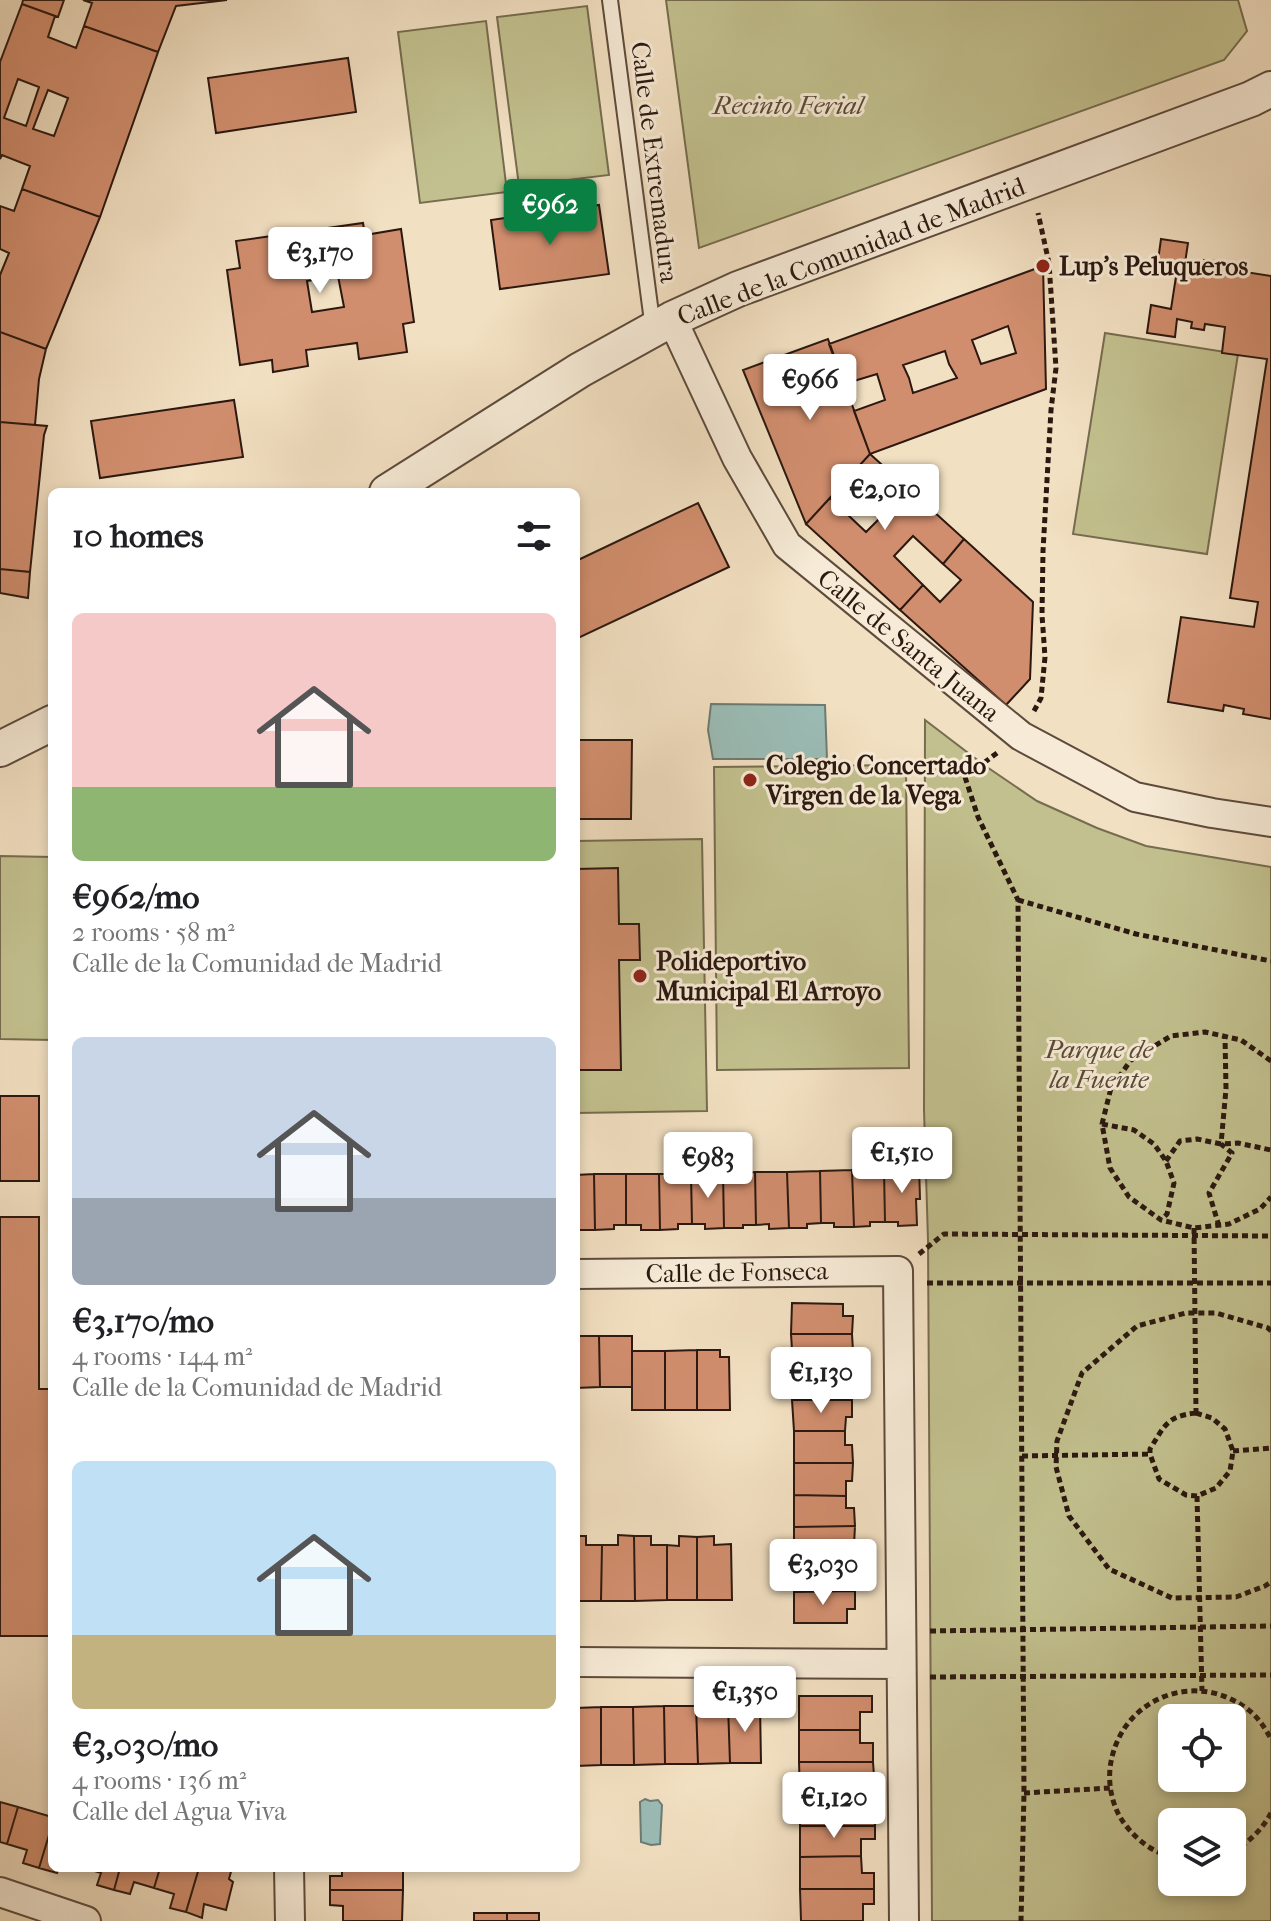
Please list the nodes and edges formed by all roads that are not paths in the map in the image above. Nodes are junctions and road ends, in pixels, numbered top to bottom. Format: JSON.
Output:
{"nodes":[{"id":1,"x":610,"y":0,"type":"edge"},
{"id":2,"x":1271,"y":61,"type":"edge"},
{"id":3,"x":1264,"y":96,"type":"edge"},
{"id":4,"x":663,"y":324,"type":"junction"},
{"id":5,"x":393,"y":488,"type":"edge"},
{"id":6,"x":48,"y":725,"type":"edge"},
{"id":7,"x":0,"y":749,"type":"edge"},
{"id":8,"x":1271,"y":822,"type":"edge"},
{"id":9,"x":580,"y":1274,"type":"edge"},
{"id":10,"x":580,"y":1662,"type":"edge"},
{"id":11,"x":901,"y":1671,"type":"junction"},
{"id":12,"x":289,"y":1872,"type":"edge"},
{"id":13,"x":0,"y":1892,"type":"edge"},
{"id":14,"x":34,"y":1904,"type":"junction"},
{"id":15,"x":0,"y":1910,"type":"edge"},
{"id":16,"x":86,"y":1921,"type":"edge"},
{"id":17,"x":290,"y":1921,"type":"edge"},
{"id":18,"x":904,"y":1921,"type":"edge"}],
"edges":[{"from":1,"to":4,"type":"lane","name":"Calle de Extremadura"},
{"from":2,"to":3,"type":"street","name":"Calle de la Comunidad de Madrid"},
{"from":3,"to":4,"type":"street","name":"Calle de la Comunidad de Madrid"},
{"from":4,"to":5,"type":"street","name":"Calle de la Comunidad de Madrid"},
{"from":4,"to":8,"type":"street","name":"Calle de Santa Juana"},
{"from":6,"to":7,"type":"street"},
{"from":9,"to":11,"type":"street","name":"Calle de Fonseca"},
{"from":10,"to":11,"type":"street"},
{"from":11,"to":18,"type":"street"},
{"from":12,"to":17,"type":"street"},
{"from":13,"to":14,"type":"street"},
{"from":14,"to":15,"type":"street"},
{"from":14,"to":16,"type":"street"}]}
